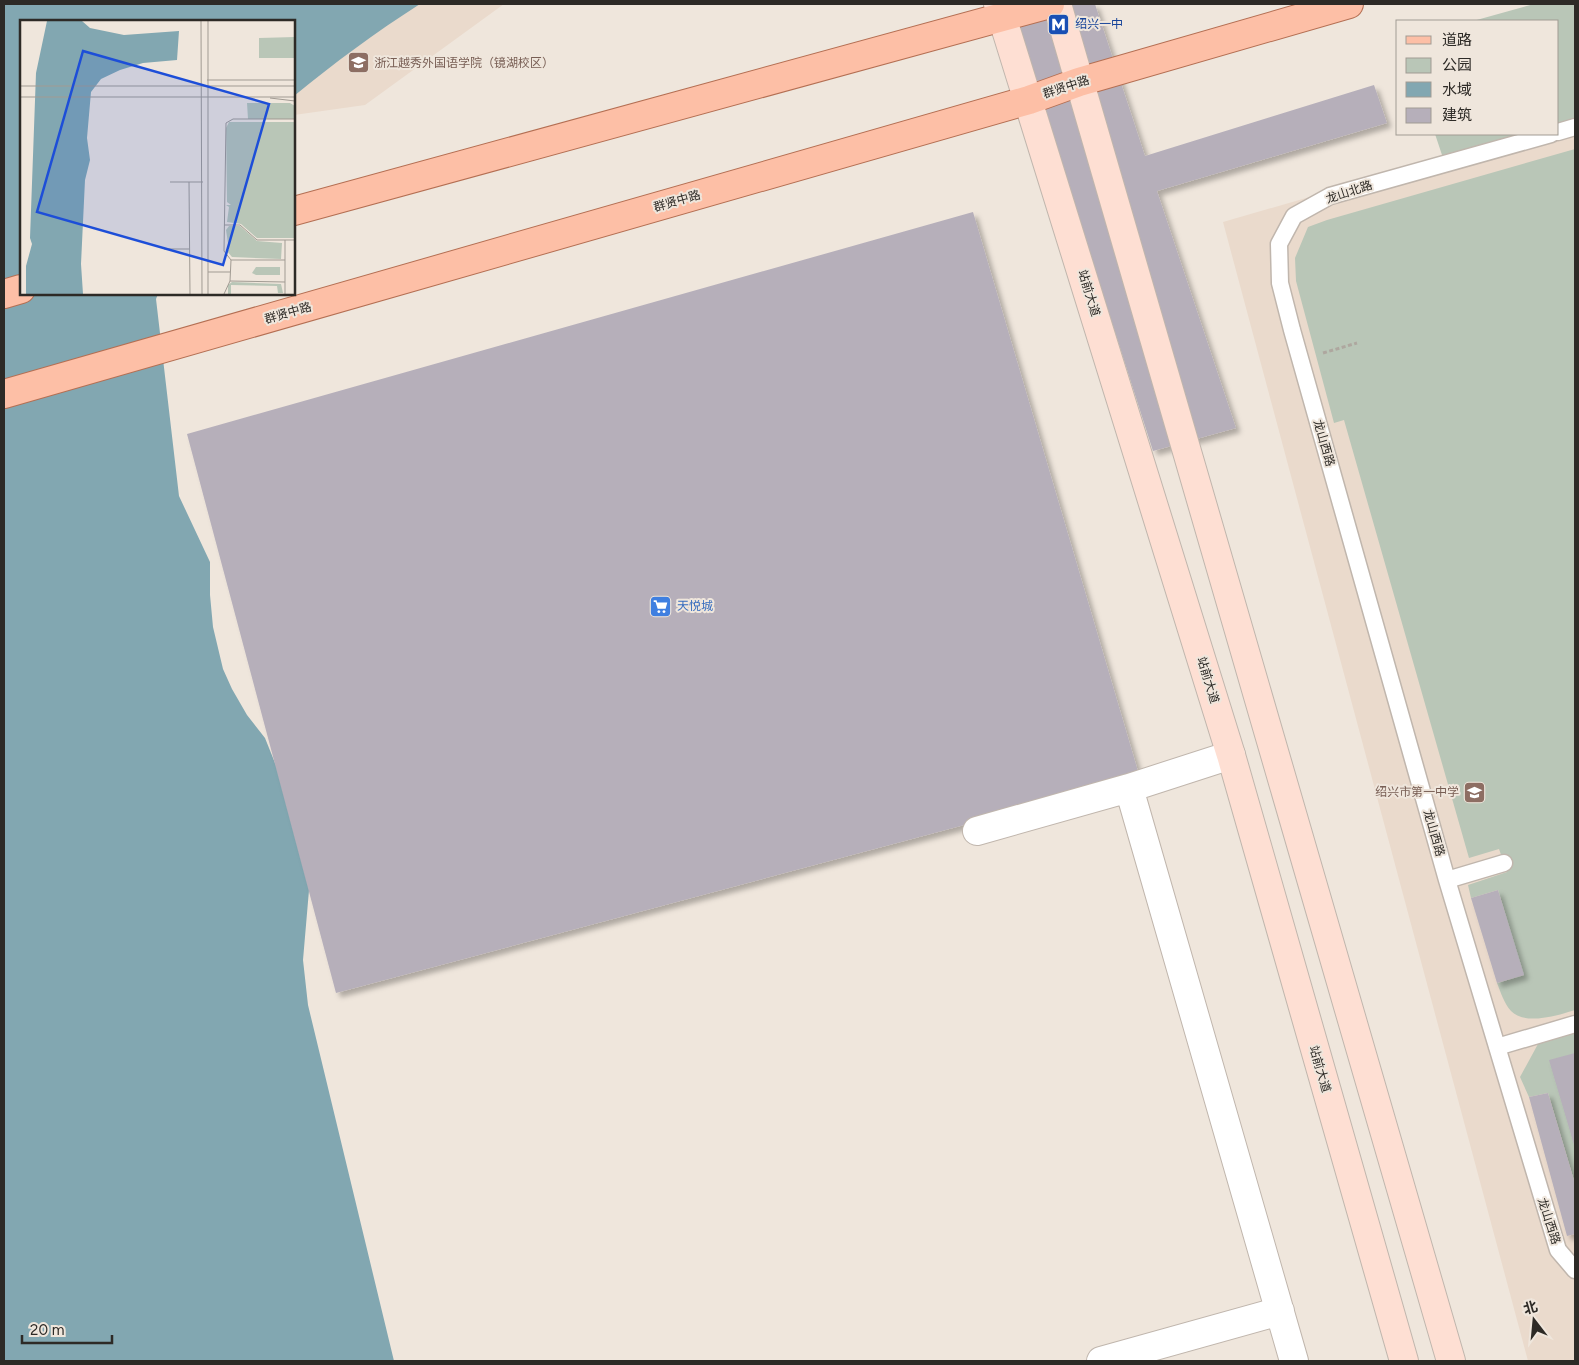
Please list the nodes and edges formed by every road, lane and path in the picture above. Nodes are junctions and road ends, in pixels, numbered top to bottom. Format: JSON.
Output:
{"nodes":[{"id":1,"x":1050,"y":4,"type":"edge"},
{"id":2,"x":1057,"y":4,"type":"edge"},
{"id":3,"x":1349,"y":4,"type":"edge"},
{"id":4,"x":1000,"y":10,"type":"edge"},
{"id":5,"x":1079,"y":82,"type":"junction"},
{"id":6,"x":1029,"y":100,"type":"junction"},
{"id":7,"x":1575,"y":127,"type":"edge"},
{"id":8,"x":1559,"y":132,"type":"edge"},
{"id":9,"x":1547,"y":135,"type":"edge"},
{"id":10,"x":295,"y":211,"type":"edge"},
{"id":11,"x":20,"y":289,"type":"edge"},
{"id":12,"x":4,"y":294,"type":"edge"},
{"id":13,"x":1357,"y":343,"type":"dead end"},
{"id":14,"x":1300,"y":360,"type":"junction"},
{"id":15,"x":4,"y":394,"type":"edge"},
{"id":16,"x":1231,"y":754,"type":"junction"},
{"id":17,"x":1129,"y":788,"type":"junction"},
{"id":18,"x":977,"y":832,"type":"dead end"},
{"id":19,"x":1504,"y":863,"type":"dead end"},
{"id":20,"x":1447,"y":880,"type":"junction"},
{"id":21,"x":1575,"y":1024,"type":"edge"},
{"id":22,"x":1497,"y":1046,"type":"junction"},
{"id":23,"x":1575,"y":1270,"type":"edge"},
{"id":24,"x":1280,"y":1311,"type":"junction"},
{"id":25,"x":1101,"y":1361,"type":"edge"},
{"id":26,"x":1294,"y":1361,"type":"edge"},
{"id":27,"x":1404,"y":1361,"type":"edge"},
{"id":28,"x":1451,"y":1361,"type":"edge"}],
"edges":[{"from":1,"to":4,"type":"main road"},
{"from":2,"to":5,"type":"main road"},
{"from":3,"to":5,"type":"main road","name":"群贤中路"},
{"from":4,"to":6,"type":"main road","name":"站前大道"},
{"from":4,"to":10,"type":"main road"},
{"from":5,"to":6,"type":"main road","name":"群贤中路"},
{"from":5,"to":28,"type":"main road"},
{"from":6,"to":15,"type":"main road","name":"群贤中路"},
{"from":6,"to":16,"type":"main road","name":"站前大道"},
{"from":7,"to":8,"type":"lane"},
{"from":9,"to":14,"type":"lane","name":"龙山北路"},
{"from":11,"to":12,"type":"main road"},
{"from":13,"to":14,"type":"path"},
{"from":14,"to":20,"type":"lane","name":"龙山西路"},
{"from":16,"to":17,"type":"street"},
{"from":16,"to":27,"type":"main road","name":"站前大道"},
{"from":17,"to":18,"type":"street"},
{"from":17,"to":24,"type":"street"},
{"from":19,"to":20,"type":"lane"},
{"from":20,"to":22,"type":"lane","name":"龙山西路"},
{"from":21,"to":22,"type":"lane"},
{"from":22,"to":23,"type":"lane","name":"龙山西路"},
{"from":24,"to":25,"type":"street"},
{"from":24,"to":26,"type":"street"}]}
